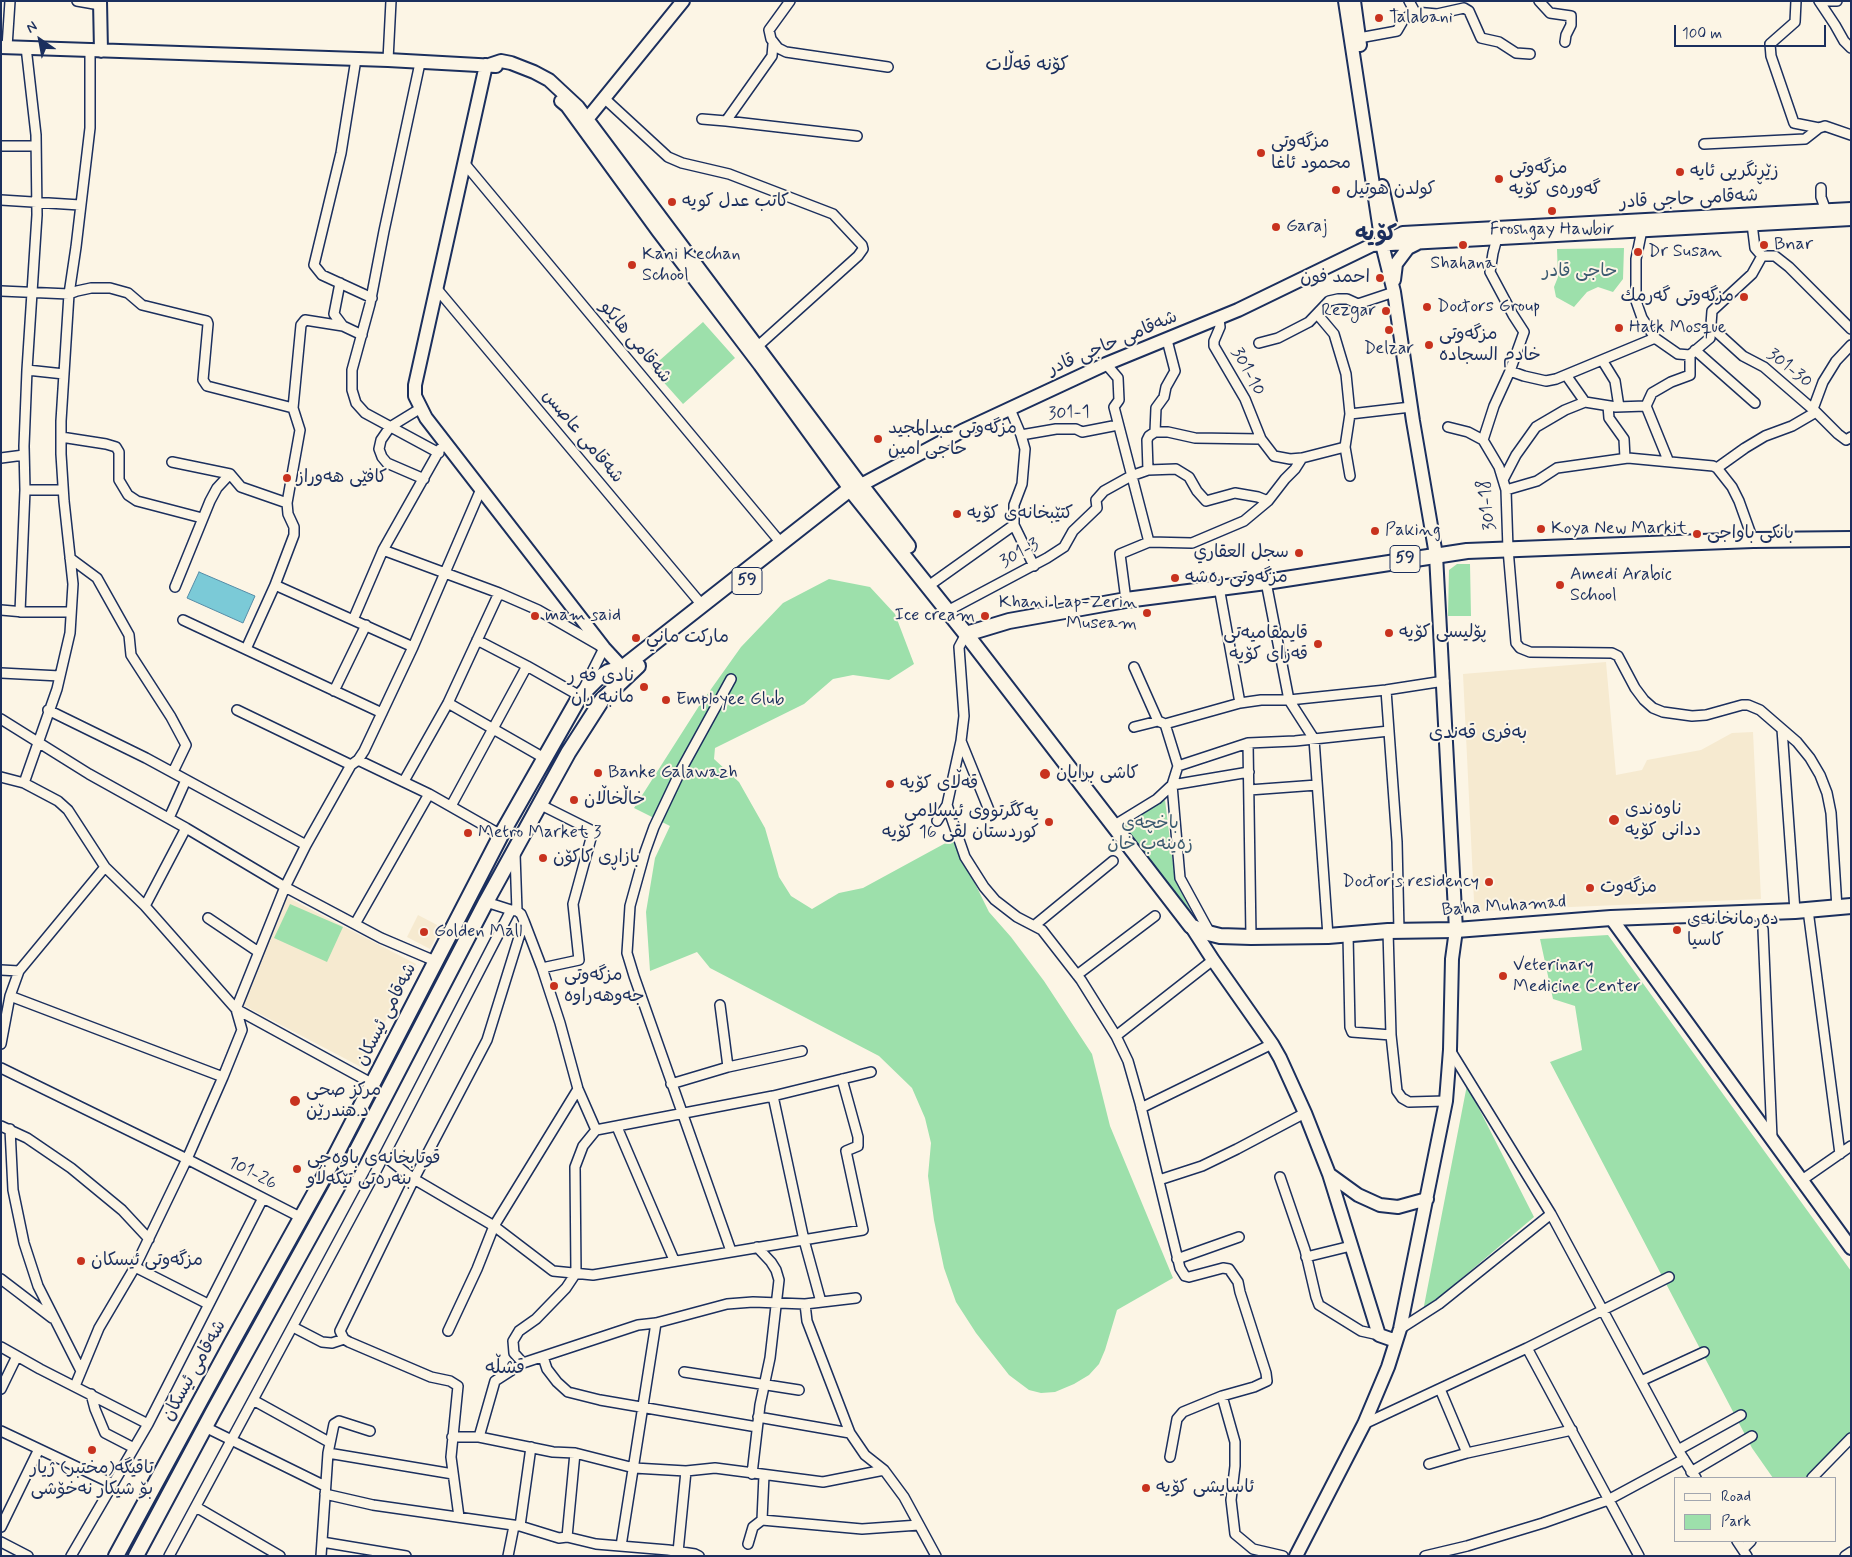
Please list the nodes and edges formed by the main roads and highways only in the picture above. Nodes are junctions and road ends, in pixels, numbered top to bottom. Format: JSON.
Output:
{"nodes":[{"id":1,"x":683,"y":1,"type":"edge"},
{"id":2,"x":1345,"y":1,"type":"edge"},
{"id":3,"x":1354,"y":1,"type":"edge"},
{"id":4,"x":100,"y":3,"type":"edge"},
{"id":5,"x":4,"y":47,"type":"edge"},
{"id":6,"x":95,"y":51,"type":"junction"},
{"id":7,"x":488,"y":65,"type":"junction"},
{"id":8,"x":575,"y":109,"type":"junction"},
{"id":9,"x":594,"y":116,"type":"junction"},
{"id":10,"x":1386,"y":203,"type":"junction"},
{"id":11,"x":1851,"y":209,"type":"edge"},
{"id":12,"x":1851,"y":219,"type":"edge"},
{"id":13,"x":1420,"y":237,"type":"junction"},
{"id":14,"x":1382,"y":244,"type":"junction"},
{"id":15,"x":1394,"y":292,"type":"junction"},
{"id":16,"x":856,"y":490,"type":"junction"},
{"id":17,"x":1851,"y":539,"type":"edge"},
{"id":18,"x":1436,"y":555,"type":"junction"},
{"id":19,"x":969,"y":633,"type":"junction"},
{"id":20,"x":625,"y":671,"type":"junction"},
{"id":21,"x":580,"y":696,"type":"junction"},
{"id":22,"x":598,"y":706,"type":"junction"},
{"id":23,"x":1844,"y":907,"type":"edge"},
{"id":24,"x":1611,"y":918,"type":"junction"},
{"id":25,"x":1191,"y":926,"type":"junction"},
{"id":26,"x":1456,"y":930,"type":"junction"},
{"id":27,"x":1329,"y":1174,"type":"junction"},
{"id":28,"x":323,"y":1178,"type":"junction"},
{"id":29,"x":339,"y":1185,"type":"junction"},
{"id":30,"x":1427,"y":1199,"type":"junction"},
{"id":31,"x":1851,"y":1248,"type":"edge"},
{"id":32,"x":1398,"y":1335,"type":"junction"},
{"id":33,"x":116,"y":1556,"type":"edge"},
{"id":34,"x":136,"y":1556,"type":"edge"},
{"id":35,"x":1296,"y":1556,"type":"edge"}],
"edges":[{"from":1,"to":9,"type":"main road"},
{"from":2,"to":14,"type":"main road"},
{"from":3,"to":10,"type":"main road"},
{"from":4,"to":6,"type":"main road"},
{"from":5,"to":6,"type":"main road"},
{"from":6,"to":7,"type":"main road"},
{"from":7,"to":8,"type":"main road"},
{"from":7,"to":20,"type":"main road"},
{"from":8,"to":9,"type":"main road"},
{"from":8,"to":9,"type":"main road"},
{"from":9,"to":16,"type":"main road"},
{"from":9,"to":16,"type":"main road"},
{"from":10,"to":13,"type":"main road"},
{"from":10,"to":14,"type":"main road"},
{"from":11,"to":13,"type":"main road","name":"شەقامی حاجی قادر"},
{"from":12,"to":13,"type":"main road","name":"شەقامی حاجی قادر"},
{"from":13,"to":14,"type":"main road","name":"شەقامی حاجی قادر"},
{"from":13,"to":15,"type":"main road"},
{"from":14,"to":15,"type":"main road"},
{"from":14,"to":16,"type":"main road","name":"شەقامی حاجی قادر"},
{"from":15,"to":18,"type":"main road"},
{"from":16,"to":19,"type":"main road"},
{"from":16,"to":19,"type":"main road"},
{"from":16,"to":20,"type":"main road","number":"59"},
{"from":16,"to":20,"type":"main road","number":"59"},
{"from":17,"to":18,"type":"main road","number":"59"},
{"from":18,"to":19,"type":"main road","number":"59"},
{"from":18,"to":26,"type":"main road"},
{"from":19,"to":25,"type":"main road"},
{"from":20,"to":21,"type":"main road","name":"شەقامی ئیسکان","number":"59"},
{"from":20,"to":22,"type":"main road","name":"شەقامی ئیسکان","number":"59"},
{"from":21,"to":22,"type":"main road"},
{"from":21,"to":28,"type":"main road","name":"شەقامی ئیسکان","number":"59"},
{"from":22,"to":29,"type":"main road","name":"شەقامی ئیسکان","number":"59"},
{"from":23,"to":24,"type":"main road","name":"Baha Muhamad"},
{"from":24,"to":26,"type":"main road","name":"Baha Muhamad"},
{"from":24,"to":31,"type":"main road"},
{"from":25,"to":26,"type":"main road","name":"Baha Muhamad"},
{"from":25,"to":27,"type":"main road"},
{"from":26,"to":30,"type":"main road"},
{"from":27,"to":30,"type":"main road"},
{"from":27,"to":32,"type":"main road"},
{"from":28,"to":29,"type":"main road"},
{"from":28,"to":33,"type":"main road","name":"شەقامی ئیسکان","number":"59"},
{"from":29,"to":34,"type":"main road","name":"شەقامی ئیسکان","number":"59"},
{"from":30,"to":32,"type":"main road"},
{"from":32,"to":35,"type":"main road"}]}
